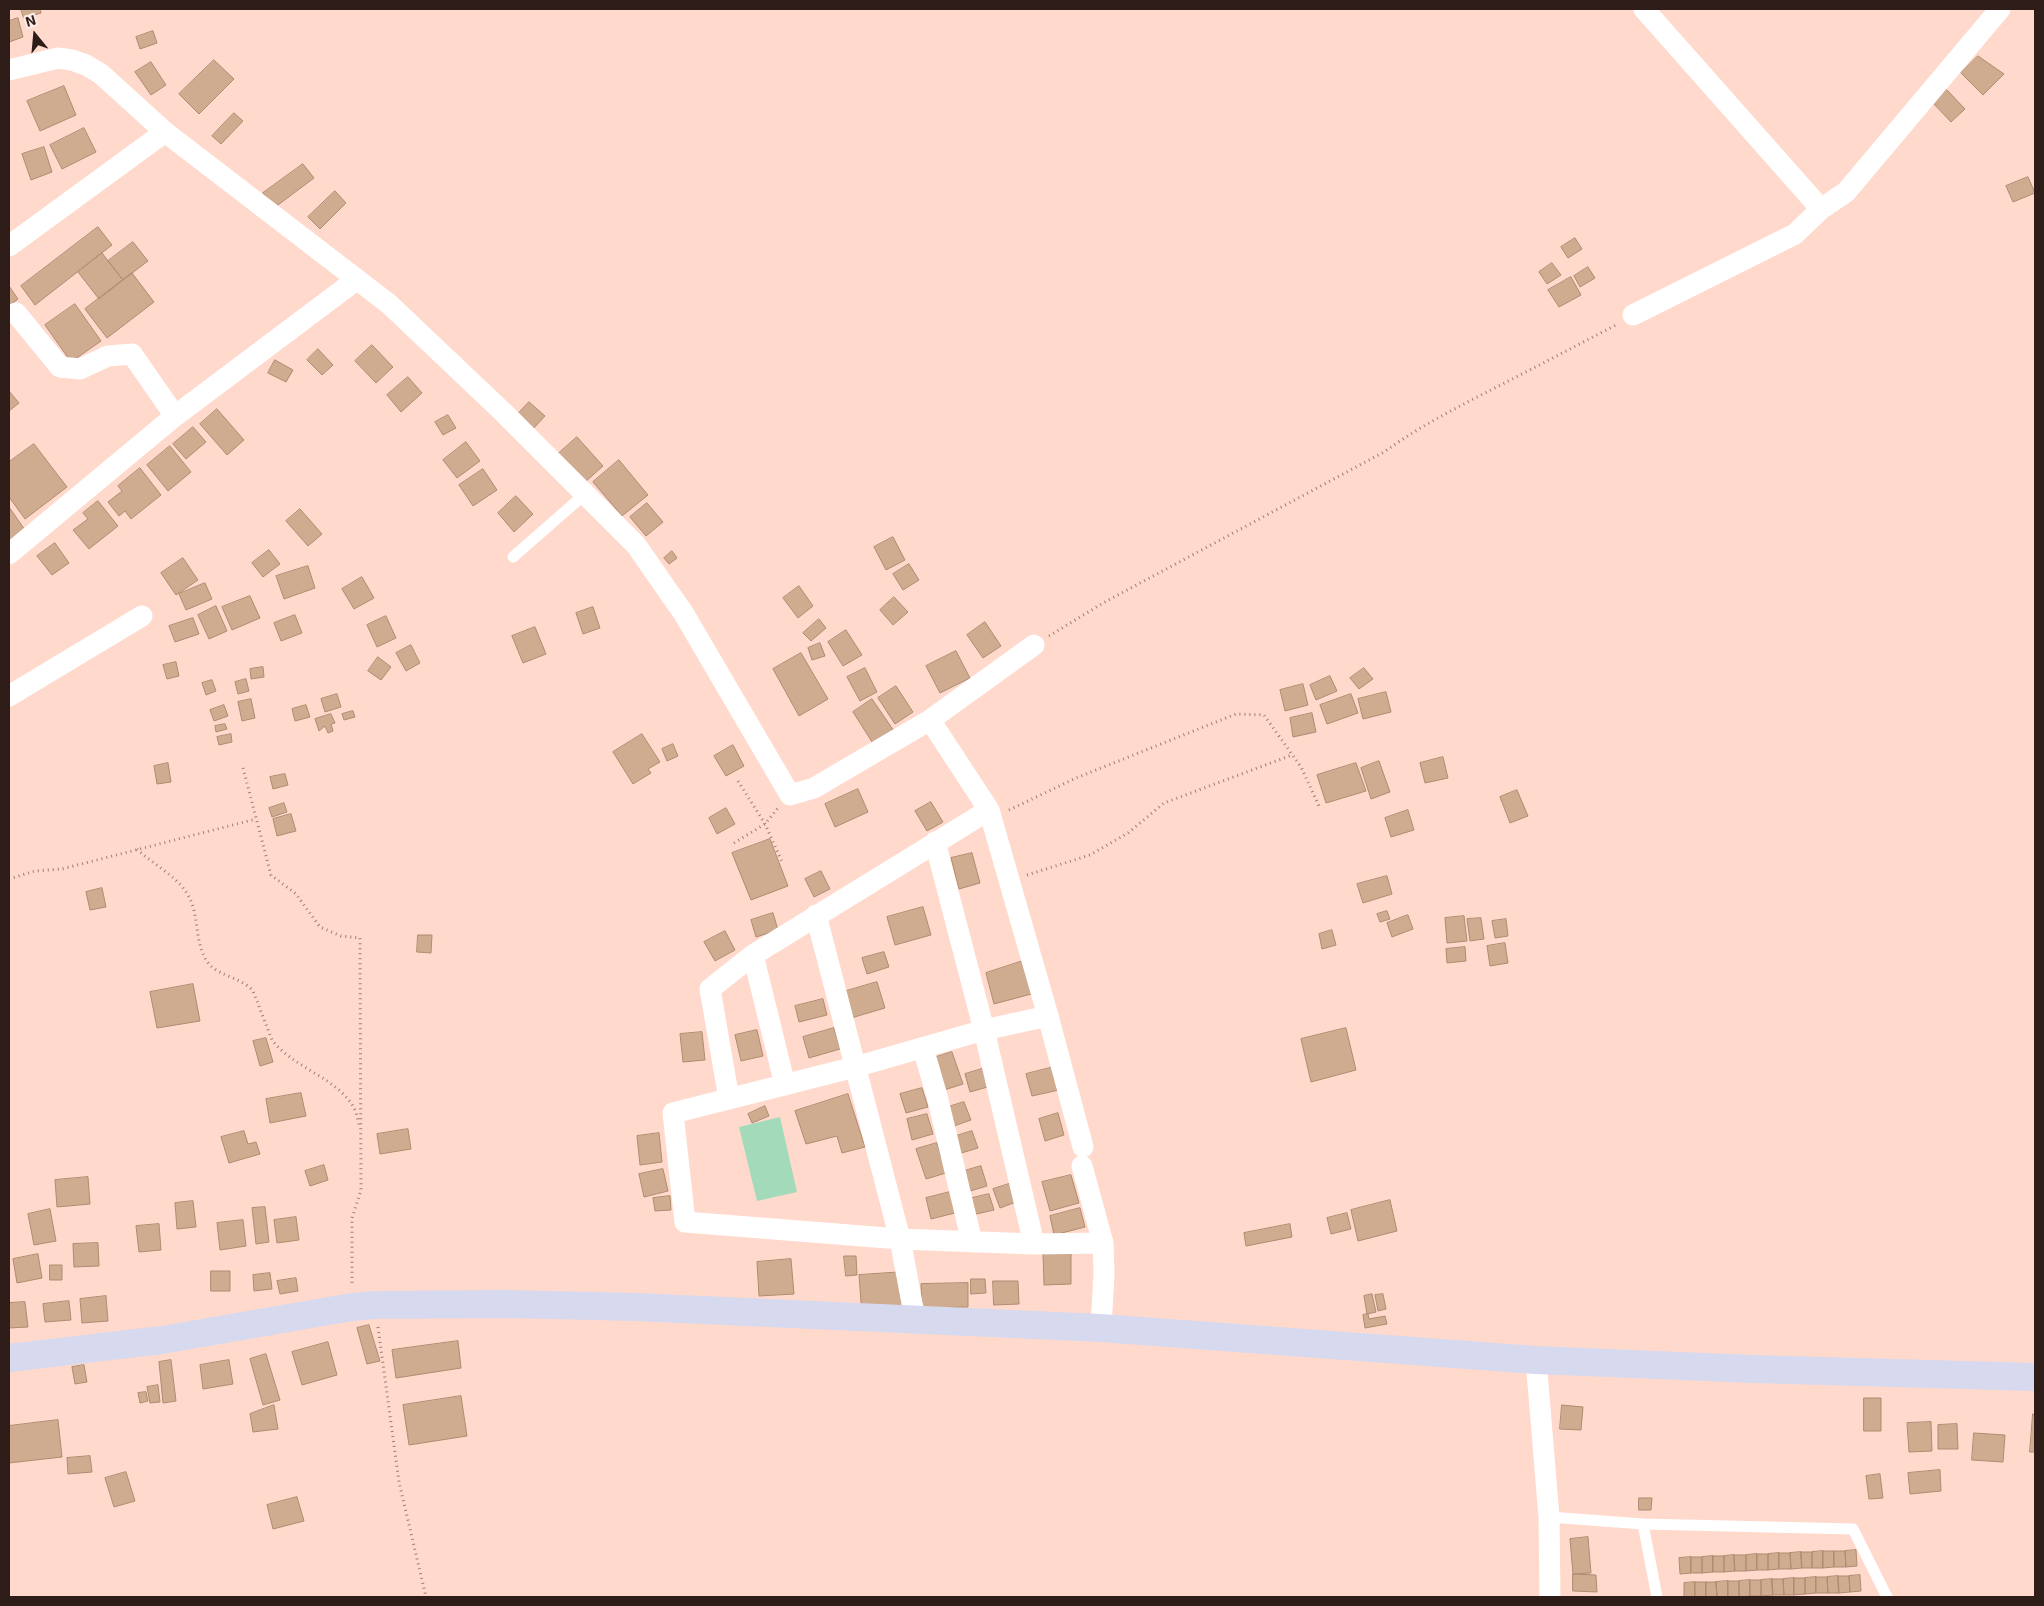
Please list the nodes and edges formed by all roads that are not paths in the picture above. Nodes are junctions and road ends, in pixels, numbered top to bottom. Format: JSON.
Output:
{"nodes":[{"id":1,"x":1644,"y":9,"type":"edge"},
{"id":2,"x":2000,"y":9,"type":"edge"},
{"id":3,"x":9,"y":70,"type":"edge"},
{"id":4,"x":165,"y":132,"type":"junction"},
{"id":5,"x":1821,"y":209,"type":"junction"},
{"id":6,"x":9,"y":246,"type":"edge"},
{"id":7,"x":356,"y":280,"type":"junction"},
{"id":8,"x":16,"y":313,"type":"dead end"},
{"id":9,"x":1633,"y":316,"type":"road end"},
{"id":10,"x":176,"y":416,"type":"junction"},
{"id":11,"x":585,"y":494,"type":"junction"},
{"id":12,"x":9,"y":554,"type":"edge"},
{"id":13,"x":513,"y":557,"type":"dead end"},
{"id":14,"x":142,"y":616,"type":"dead end"},
{"id":15,"x":1034,"y":645,"type":"road end"},
{"id":16,"x":9,"y":696,"type":"edge"},
{"id":17,"x":930,"y":720,"type":"junction"},
{"id":18,"x":990,"y":814,"type":"junction"},
{"id":19,"x":935,"y":842,"type":"junction"},
{"id":20,"x":816,"y":915,"type":"junction"},
{"id":21,"x":753,"y":955,"type":"junction"},
{"id":22,"x":1048,"y":1016,"type":"junction"},
{"id":23,"x":984,"y":1030,"type":"junction"},
{"id":24,"x":923,"y":1048,"type":"junction"},
{"id":25,"x":855,"y":1067,"type":"junction"},
{"id":26,"x":785,"y":1085,"type":"junction"},
{"id":27,"x":729,"y":1099,"type":"junction"},
{"id":28,"x":900,"y":1240,"type":"junction"},
{"id":29,"x":972,"y":1242,"type":"junction"},
{"id":30,"x":1103,"y":1243,"type":"junction"},
{"id":31,"x":1034,"y":1244,"type":"junction"},
{"id":32,"x":915,"y":1319,"type":"junction"},
{"id":33,"x":1101,"y":1328,"type":"junction"},
{"id":34,"x":9,"y":1358,"type":"edge"},
{"id":35,"x":1536,"y":1360,"type":"junction"},
{"id":36,"x":2035,"y":1377,"type":"edge"},
{"id":37,"x":1549,"y":1517,"type":"junction"},
{"id":38,"x":1643,"y":1524,"type":"junction"},
{"id":39,"x":1550,"y":1597,"type":"edge"},
{"id":40,"x":1657,"y":1597,"type":"edge"},
{"id":41,"x":1887,"y":1597,"type":"edge"}],
"edges":[{"from":1,"to":5,"type":"street"},
{"from":2,"to":5,"type":"street"},
{"from":3,"to":4,"type":"street"},
{"from":4,"to":6,"type":"street"},
{"from":4,"to":7,"type":"street"},
{"from":5,"to":9,"type":"street"},
{"from":7,"to":10,"type":"street"},
{"from":7,"to":11,"type":"street"},
{"from":8,"to":10,"type":"street"},
{"from":10,"to":12,"type":"street"},
{"from":11,"to":13,"type":"lane"},
{"from":11,"to":17,"type":"street"},
{"from":14,"to":16,"type":"street"},
{"from":15,"to":17,"type":"street"},
{"from":17,"to":18,"type":"street"},
{"from":18,"to":19,"type":"street"},
{"from":18,"to":22,"type":"street"},
{"from":19,"to":20,"type":"street"},
{"from":19,"to":23,"type":"street"},
{"from":20,"to":21,"type":"street"},
{"from":20,"to":25,"type":"street"},
{"from":21,"to":26,"type":"street"},
{"from":21,"to":27,"type":"street"},
{"from":22,"to":23,"type":"street"},
{"from":22,"to":30,"type":"street"},
{"from":23,"to":24,"type":"street"},
{"from":23,"to":31,"type":"street"},
{"from":24,"to":25,"type":"street"},
{"from":24,"to":29,"type":"street"},
{"from":25,"to":26,"type":"street"},
{"from":25,"to":28,"type":"street"},
{"from":26,"to":27,"type":"street"},
{"from":27,"to":28,"type":"street"},
{"from":28,"to":29,"type":"street"},
{"from":28,"to":32,"type":"street"},
{"from":29,"to":31,"type":"street"},
{"from":30,"to":31,"type":"street"},
{"from":30,"to":33,"type":"street"},
{"from":32,"to":33,"type":"street"},
{"from":32,"to":34,"type":"street"},
{"from":33,"to":35,"type":"street"},
{"from":35,"to":36,"type":"street"},
{"from":35,"to":37,"type":"street"},
{"from":37,"to":38,"type":"lane"},
{"from":37,"to":39,"type":"street"},
{"from":38,"to":40,"type":"lane"},
{"from":38,"to":41,"type":"lane"}]}
